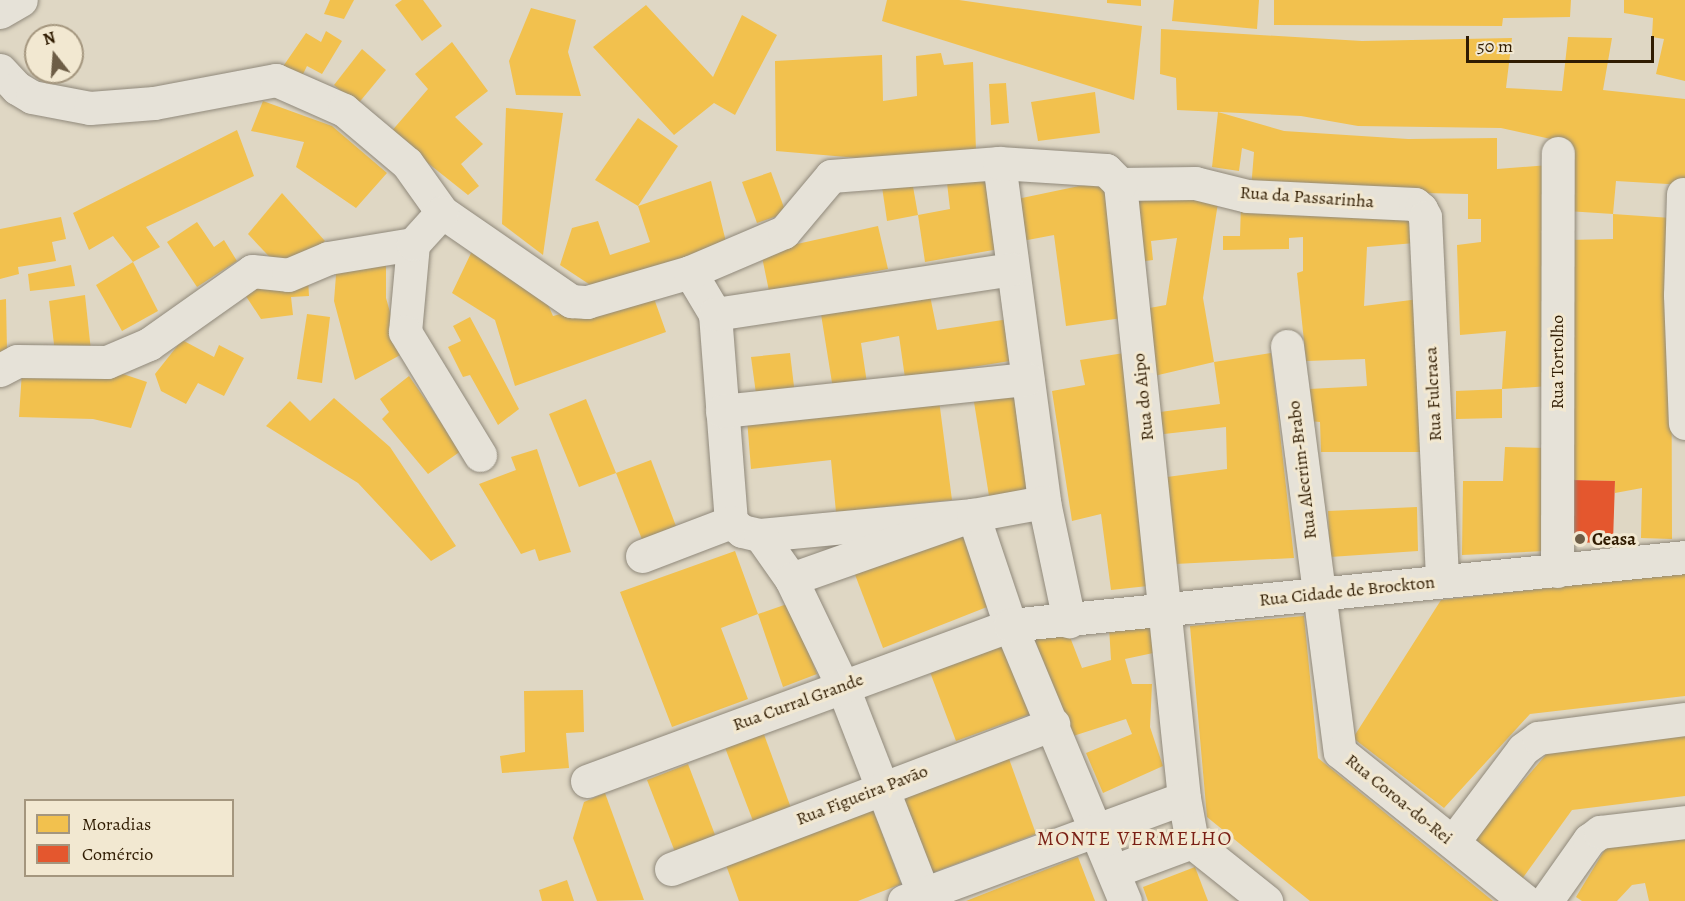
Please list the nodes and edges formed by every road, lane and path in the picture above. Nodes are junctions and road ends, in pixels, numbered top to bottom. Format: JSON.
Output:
{"nodes":[{"id":1,"x":21,"y":0,"type":"edge"},
{"id":2,"x":0,"y":12,"type":"edge"},
{"id":3,"x":0,"y":70,"type":"edge"},
{"id":4,"x":1558,"y":153,"type":"dead end"},
{"id":5,"x":999,"y":163,"type":"junction"},
{"id":6,"x":1120,"y":184,"type":"junction"},
{"id":7,"x":1683,"y":194,"type":"dead end"},
{"id":8,"x":1421,"y":209,"type":"joint"},
{"id":9,"x":442,"y":212,"type":"junction"},
{"id":10,"x":413,"y":244,"type":"junction"},
{"id":11,"x":1012,"y":268,"type":"junction"},
{"id":12,"x":690,"y":272,"type":"junction"},
{"id":13,"x":715,"y":314,"type":"junction"},
{"id":14,"x":1287,"y":346,"type":"dead end"},
{"id":15,"x":0,"y":370,"type":"edge"},
{"id":16,"x":1027,"y":379,"type":"junction"},
{"id":17,"x":722,"y":411,"type":"junction"},
{"id":18,"x":1685,"y":423,"type":"edge"},
{"id":19,"x":480,"y":455,"type":"dead end"},
{"id":20,"x":1044,"y":502,"type":"junction"},
{"id":21,"x":973,"y":515,"type":"junction"},
{"id":22,"x":731,"y":522,"type":"junction"},
{"id":23,"x":760,"y":535,"type":"junction"},
{"id":24,"x":642,"y":556,"type":"dead end"},
{"id":25,"x":1685,"y":557,"type":"edge"},
{"id":26,"x":1557,"y":571,"type":"junction"},
{"id":27,"x":791,"y":579,"type":"junction"},
{"id":28,"x":1442,"y":580,"type":"junction"},
{"id":29,"x":1317,"y":595,"type":"junction"},
{"id":30,"x":1166,"y":610,"type":"junction"},
{"id":31,"x":1069,"y":621,"type":"junction"},
{"id":32,"x":1010,"y":625,"type":"junction"},
{"id":33,"x":842,"y":685,"type":"junction"},
{"id":34,"x":1685,"y":719,"type":"edge"},
{"id":35,"x":1053,"y":724,"type":"junction"},
{"id":36,"x":587,"y":781,"type":"dead end"},
{"id":37,"x":883,"y":786,"type":"junction"},
{"id":38,"x":1184,"y":798,"type":"junction"},
{"id":39,"x":1685,"y":822,"type":"edge"},
{"id":40,"x":1097,"y":827,"type":"junction"},
{"id":41,"x":1192,"y":842,"type":"junction"},
{"id":42,"x":1453,"y":842,"type":"junction"},
{"id":43,"x":672,"y":869,"type":"dead end"},
{"id":44,"x":1114,"y":871,"type":"junction"},
{"id":45,"x":913,"y":897,"type":"edge"},
{"id":46,"x":1125,"y":901,"type":"edge"},
{"id":47,"x":1266,"y":901,"type":"edge"},
{"id":48,"x":1525,"y":901,"type":"edge"},
{"id":49,"x":1546,"y":901,"type":"edge"}],
"edges":[{"from":1,"to":2,"type":"street"},
{"from":3,"to":9,"type":"street"},
{"from":4,"to":26,"type":"street","name":"Rua Tortolho"},
{"from":5,"to":6,"type":"street"},
{"from":5,"to":11,"type":"street"},
{"from":5,"to":12,"type":"street"},
{"from":6,"to":8,"type":"street","name":"Rua da Passarinha"},
{"from":6,"to":30,"type":"street","name":"Rua do Aipo"},
{"from":7,"to":18,"type":"street"},
{"from":8,"to":28,"type":"street","name":"Rua Fulcraea"},
{"from":9,"to":10,"type":"street"},
{"from":9,"to":12,"type":"street"},
{"from":10,"to":15,"type":"street"},
{"from":10,"to":19,"type":"street"},
{"from":11,"to":13,"type":"street"},
{"from":11,"to":16,"type":"street"},
{"from":12,"to":13,"type":"street"},
{"from":13,"to":17,"type":"street"},
{"from":14,"to":29,"type":"street","name":"Rua Alecrim-Brabo"},
{"from":16,"to":17,"type":"street"},
{"from":16,"to":20,"type":"street"},
{"from":17,"to":22,"type":"street"},
{"from":20,"to":21,"type":"street"},
{"from":20,"to":31,"type":"street"},
{"from":21,"to":23,"type":"street"},
{"from":21,"to":27,"type":"street"},
{"from":21,"to":32,"type":"street"},
{"from":22,"to":23,"type":"street"},
{"from":22,"to":24,"type":"street"},
{"from":23,"to":27,"type":"street"},
{"from":25,"to":26,"type":"street","name":"Rua Cidade de Brockton"},
{"from":26,"to":28,"type":"street","name":"Rua Cidade de Brockton"},
{"from":27,"to":33,"type":"street"},
{"from":28,"to":29,"type":"street","name":"Rua Cidade de Brockton"},
{"from":29,"to":30,"type":"street","name":"Rua Cidade de Brockton"},
{"from":29,"to":42,"type":"street","name":"Rua Coroa-do-Rei"},
{"from":30,"to":31,"type":"street","name":"Rua Cidade de Brockton"},
{"from":30,"to":38,"type":"street","name":"Rua do Aipo"},
{"from":31,"to":32,"type":"street","name":"Rua Cidade de Brockton"},
{"from":32,"to":33,"type":"street","name":"Rua Curral Grande"},
{"from":32,"to":35,"type":"street"},
{"from":33,"to":36,"type":"street","name":"Rua Curral Grande"},
{"from":33,"to":37,"type":"street"},
{"from":34,"to":42,"type":"street"},
{"from":35,"to":37,"type":"street","name":"Rua Figueira Pavão"},
{"from":35,"to":40,"type":"street"},
{"from":37,"to":43,"type":"street","name":"Rua Figueira Pavão"},
{"from":37,"to":45,"type":"street"},
{"from":38,"to":40,"type":"street"},
{"from":38,"to":41,"type":"street","name":"Rua do Aipo"},
{"from":39,"to":49,"type":"street"},
{"from":40,"to":44,"type":"street"},
{"from":40,"to":45,"type":"street"},
{"from":41,"to":44,"type":"street"},
{"from":41,"to":47,"type":"street"},
{"from":42,"to":48,"type":"street","name":"Rua Coroa-do-Rei"},
{"from":44,"to":46,"type":"street"}]}
